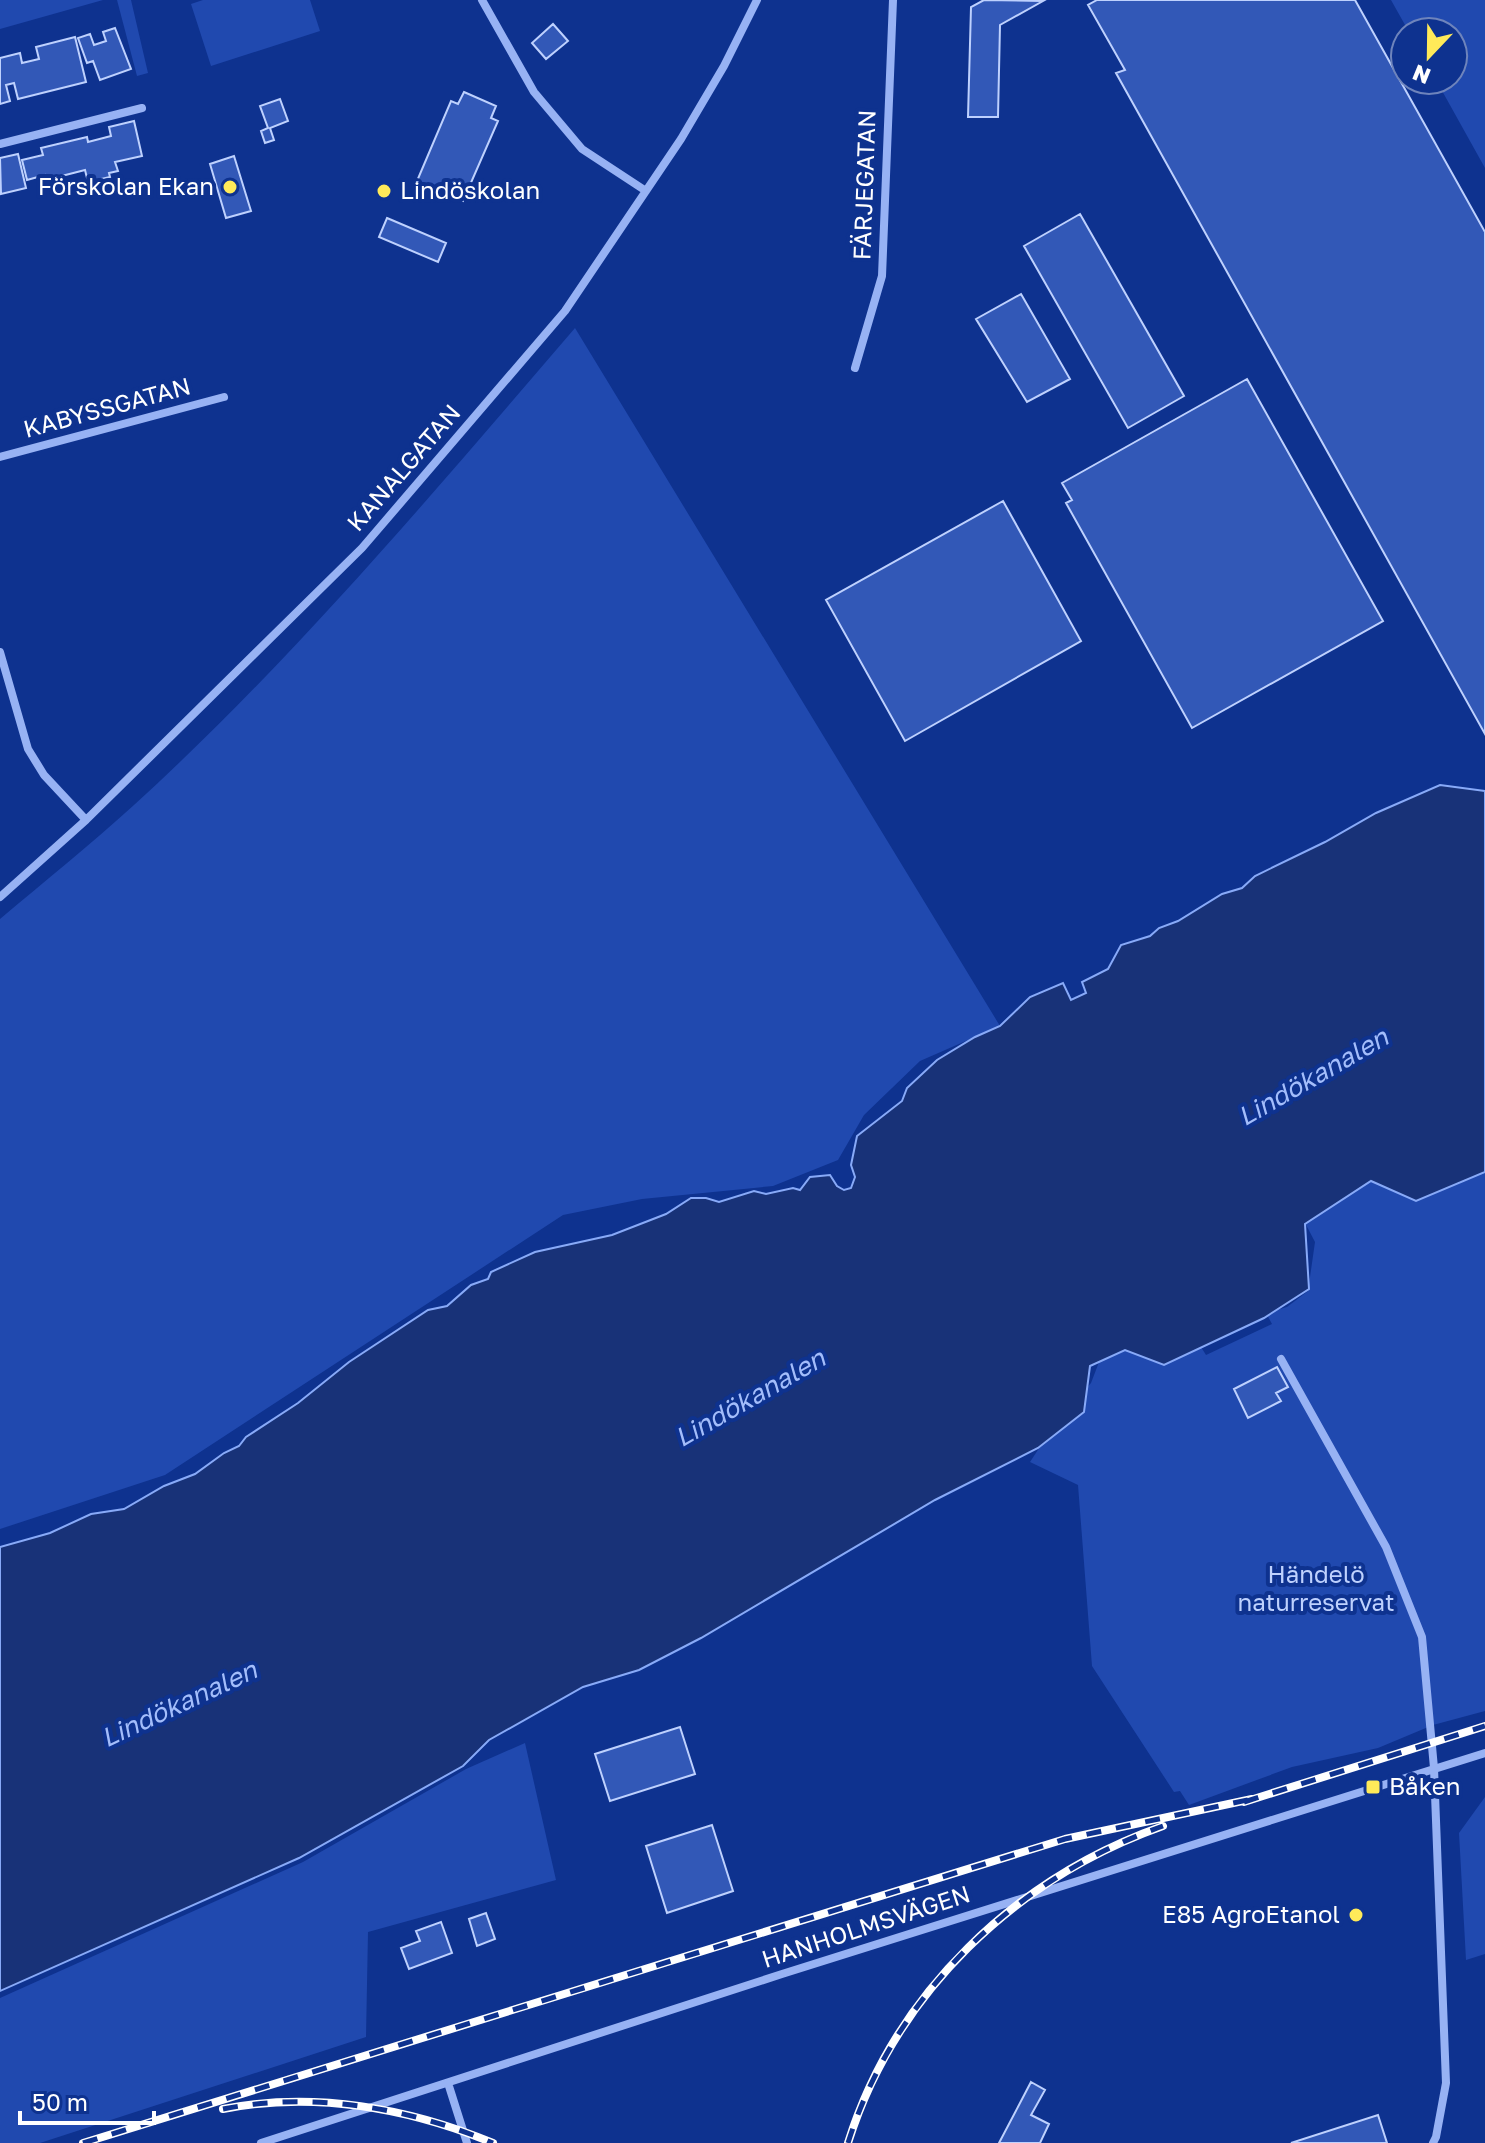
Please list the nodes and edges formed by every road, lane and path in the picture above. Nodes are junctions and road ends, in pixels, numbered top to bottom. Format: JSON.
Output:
{"nodes":[{"id":1,"x":482,"y":0,"type":"edge"},
{"id":2,"x":757,"y":0,"type":"edge"},
{"id":3,"x":893,"y":0,"type":"edge"},
{"id":4,"x":142,"y":108,"type":"dead end"},
{"id":5,"x":0,"y":144,"type":"edge"},
{"id":6,"x":646,"y":191,"type":"junction"},
{"id":7,"x":855,"y":368,"type":"dead end"},
{"id":8,"x":224,"y":397,"type":"dead end"},
{"id":9,"x":0,"y":457,"type":"edge"},
{"id":10,"x":0,"y":652,"type":"edge"},
{"id":11,"x":86,"y":820,"type":"junction"},
{"id":12,"x":0,"y":897,"type":"edge"},
{"id":13,"x":1281,"y":1359,"type":"dead end"},
{"id":14,"x":1485,"y":1753,"type":"edge"},
{"id":15,"x":1434,"y":1768,"type":"junction"},
{"id":16,"x":448,"y":2083,"type":"junction"},
{"id":17,"x":1437,"y":2141,"type":"edge"},
{"id":18,"x":261,"y":2143,"type":"edge"},
{"id":19,"x":467,"y":2143,"type":"edge"}],
"edges":[{"from":1,"to":6,"type":"street"},
{"from":2,"to":6,"type":"street","name":"KANALGATAN"},
{"from":3,"to":7,"type":"street","name":"FÄRJEGATAN"},
{"from":4,"to":5,"type":"street"},
{"from":6,"to":11,"type":"street","name":"KANALGATAN"},
{"from":8,"to":9,"type":"street","name":"KABYSSGATAN"},
{"from":10,"to":11,"type":"street"},
{"from":11,"to":12,"type":"street","name":"KANALGATAN"},
{"from":13,"to":15,"type":"street"},
{"from":14,"to":15,"type":"street","name":"HANHOLMSVÄGEN"},
{"from":15,"to":16,"type":"street","name":"HANHOLMSVÄGEN"},
{"from":15,"to":17,"type":"street"},
{"from":16,"to":18,"type":"street","name":"HANHOLMSVÄGEN"},
{"from":16,"to":19,"type":"street"}]}
